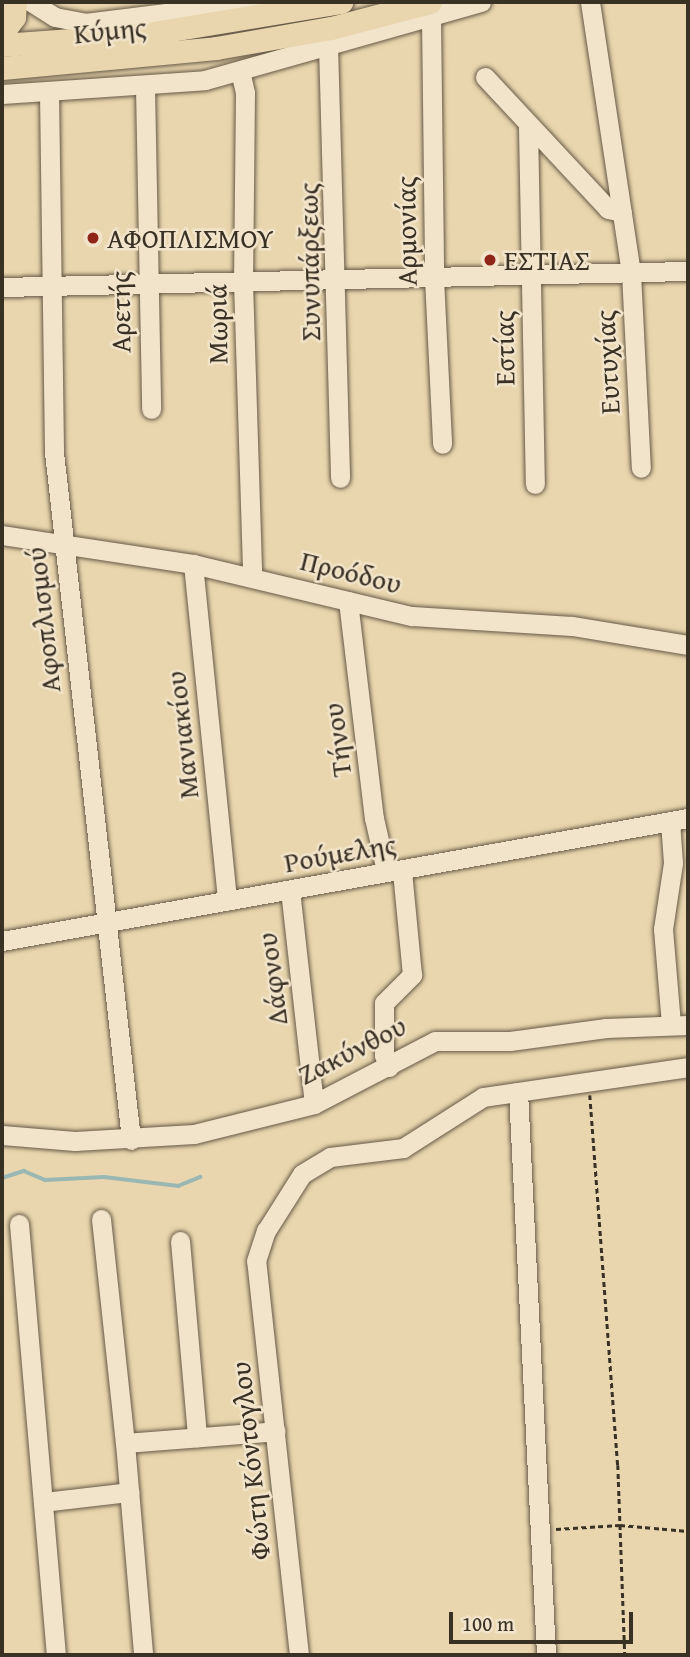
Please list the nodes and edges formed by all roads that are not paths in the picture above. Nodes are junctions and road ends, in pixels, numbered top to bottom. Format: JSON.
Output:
{"nodes":[{"id":1,"x":15,"y":2,"type":"edge"},
{"id":2,"x":31,"y":2,"type":"edge"},
{"id":3,"x":253,"y":2,"type":"edge"},
{"id":4,"x":341,"y":2,"type":"edge"},
{"id":5,"x":481,"y":2,"type":"edge"},
{"id":6,"x":590,"y":2,"type":"edge"},
{"id":7,"x":430,"y":9,"type":"edge"},
{"id":8,"x":174,"y":25,"type":"edge"},
{"id":9,"x":2,"y":33,"type":"edge"},
{"id":10,"x":2,"y":45,"type":"edge"},
{"id":11,"x":328,"y":45,"type":"junction"},
{"id":12,"x":2,"y":68,"type":"edge"},
{"id":13,"x":240,"y":71,"type":"junction"},
{"id":14,"x":485,"y":77,"type":"dead end"},
{"id":15,"x":145,"y":88,"type":"junction"},
{"id":16,"x":49,"y":92,"type":"junction"},
{"id":17,"x":2,"y":94,"type":"edge"},
{"id":18,"x":528,"y":127,"type":"junction"},
{"id":19,"x":622,"y":212,"type":"junction"},
{"id":20,"x":688,"y":271,"type":"edge"},
{"id":21,"x":631,"y":273,"type":"junction"},
{"id":22,"x":531,"y":275,"type":"junction"},
{"id":23,"x":434,"y":278,"type":"junction"},
{"id":24,"x":338,"y":279,"type":"junction"},
{"id":25,"x":243,"y":282,"type":"junction"},
{"id":26,"x":147,"y":284,"type":"junction"},
{"id":27,"x":54,"y":286,"type":"junction"},
{"id":28,"x":2,"y":287,"type":"edge"},
{"id":29,"x":151,"y":409,"type":"dead end"},
{"id":30,"x":442,"y":444,"type":"dead end"},
{"id":31,"x":641,"y":468,"type":"dead end"},
{"id":32,"x":340,"y":478,"type":"dead end"},
{"id":33,"x":535,"y":484,"type":"dead end"},
{"id":34,"x":2,"y":535,"type":"edge"},
{"id":35,"x":62,"y":542,"type":"junction"},
{"id":36,"x":193,"y":564,"type":"junction"},
{"id":37,"x":252,"y":576,"type":"junction"},
{"id":38,"x":348,"y":601,"type":"junction"},
{"id":39,"x":688,"y":645,"type":"edge"},
{"id":40,"x":679,"y":819,"type":"edge"},
{"id":41,"x":394,"y":871,"type":"junction"},
{"id":42,"x":290,"y":890,"type":"junction"},
{"id":43,"x":227,"y":901,"type":"junction"},
{"id":44,"x":103,"y":923,"type":"junction"},
{"id":45,"x":2,"y":941,"type":"edge"},
{"id":46,"x":680,"y":1025,"type":"edge"},
{"id":47,"x":389,"y":1067,"type":"junction"},
{"id":48,"x":688,"y":1068,"type":"edge"},
{"id":49,"x":518,"y":1092,"type":"junction"},
{"id":50,"x":314,"y":1104,"type":"junction"},
{"id":51,"x":2,"y":1135,"type":"edge"},
{"id":52,"x":131,"y":1140,"type":"junction"},
{"id":53,"x":101,"y":1219,"type":"dead end"},
{"id":54,"x":19,"y":1224,"type":"dead end"},
{"id":55,"x":180,"y":1241,"type":"dead end"},
{"id":56,"x":276,"y":1432,"type":"junction"},
{"id":57,"x":197,"y":1437,"type":"junction"},
{"id":58,"x":125,"y":1443,"type":"junction"},
{"id":59,"x":129,"y":1492,"type":"junction"},
{"id":60,"x":43,"y":1502,"type":"junction"},
{"id":61,"x":56,"y":1655,"type":"edge"},
{"id":62,"x":143,"y":1655,"type":"edge"},
{"id":63,"x":299,"y":1655,"type":"edge"},
{"id":64,"x":546,"y":1655,"type":"edge"}],
"edges":[{"from":1,"to":9,"type":"main road"},
{"from":2,"to":8,"type":"street"},
{"from":3,"to":8,"type":"street"},
{"from":4,"to":8,"type":"main road","name":"Κύμης"},
{"from":5,"to":7,"type":"street"},
{"from":6,"to":19,"type":"street","name":"Ευτυχίας"},
{"from":7,"to":8,"type":"main road","name":"Κύμης"},
{"from":7,"to":11,"type":"street"},
{"from":7,"to":23,"type":"street","name":"Αρμονίας"},
{"from":8,"to":10,"type":"main road","name":"Κύμης"},
{"from":8,"to":12,"type":"main road","name":"Κύμης"},
{"from":11,"to":13,"type":"street"},
{"from":11,"to":24,"type":"street","name":"Συνυπάρξεως"},
{"from":13,"to":15,"type":"street"},
{"from":13,"to":25,"type":"street","name":"Μωριά"},
{"from":14,"to":18,"type":"street"},
{"from":15,"to":16,"type":"street"},
{"from":15,"to":26,"type":"street","name":"Αρετής"},
{"from":16,"to":17,"type":"street"},
{"from":16,"to":27,"type":"street","name":"Αφοπλισμού"},
{"from":18,"to":19,"type":"street"},
{"from":18,"to":22,"type":"street","name":"Εστίας"},
{"from":19,"to":21,"type":"street","name":"Ευτυχίας"},
{"from":20,"to":21,"type":"street"},
{"from":21,"to":22,"type":"street"},
{"from":21,"to":31,"type":"street","name":"Ευτυχίας"},
{"from":22,"to":23,"type":"street"},
{"from":22,"to":33,"type":"street","name":"Εστίας"},
{"from":23,"to":24,"type":"street"},
{"from":23,"to":30,"type":"street","name":"Αρμονίας"},
{"from":24,"to":25,"type":"street"},
{"from":24,"to":32,"type":"street","name":"Συνυπάρξεως"},
{"from":25,"to":26,"type":"street"},
{"from":25,"to":37,"type":"street","name":"Μωριά"},
{"from":26,"to":27,"type":"street"},
{"from":26,"to":29,"type":"street","name":"Αρετής"},
{"from":27,"to":28,"type":"street"},
{"from":27,"to":35,"type":"street","name":"Αφοπλισμού"},
{"from":34,"to":35,"type":"street","name":"Προόδου"},
{"from":35,"to":36,"type":"street","name":"Προόδου"},
{"from":35,"to":44,"type":"street","name":"Αφοπλισμού"},
{"from":36,"to":37,"type":"street","name":"Προόδου"},
{"from":36,"to":43,"type":"street","name":"Μανιακίου"},
{"from":37,"to":38,"type":"street","name":"Προόδου"},
{"from":38,"to":39,"type":"street","name":"Προόδου"},
{"from":38,"to":41,"type":"street","name":"Τήνου"},
{"from":40,"to":41,"type":"street","name":"Ρούμελης"},
{"from":40,"to":46,"type":"street"},
{"from":41,"to":42,"type":"street","name":"Ρούμελης"},
{"from":41,"to":47,"type":"street","name":"Τήνου"},
{"from":42,"to":43,"type":"street","name":"Ρούμελης"},
{"from":42,"to":50,"type":"street","name":"Δάφνου"},
{"from":43,"to":44,"type":"street","name":"Ρούμελης"},
{"from":44,"to":45,"type":"street","name":"Ρούμελης"},
{"from":44,"to":52,"type":"street","name":"Αφοπλισμού"},
{"from":46,"to":47,"type":"street","name":"Ζακύνθου"},
{"from":47,"to":50,"type":"street","name":"Ζακύνθου"},
{"from":48,"to":49,"type":"street"},
{"from":49,"to":56,"type":"street","name":"Φώτη Κόντογλου"},
{"from":49,"to":64,"type":"street"},
{"from":50,"to":52,"type":"street","name":"Ζακύνθου"},
{"from":51,"to":52,"type":"street","name":"Ζακύνθου"},
{"from":53,"to":58,"type":"street"},
{"from":54,"to":60,"type":"street"},
{"from":55,"to":57,"type":"street"},
{"from":56,"to":57,"type":"street"},
{"from":56,"to":63,"type":"street","name":"Φώτη Κόντογλου"},
{"from":57,"to":58,"type":"street"},
{"from":58,"to":59,"type":"street"},
{"from":59,"to":60,"type":"street"},
{"from":59,"to":62,"type":"street"},
{"from":60,"to":61,"type":"street"}]}
